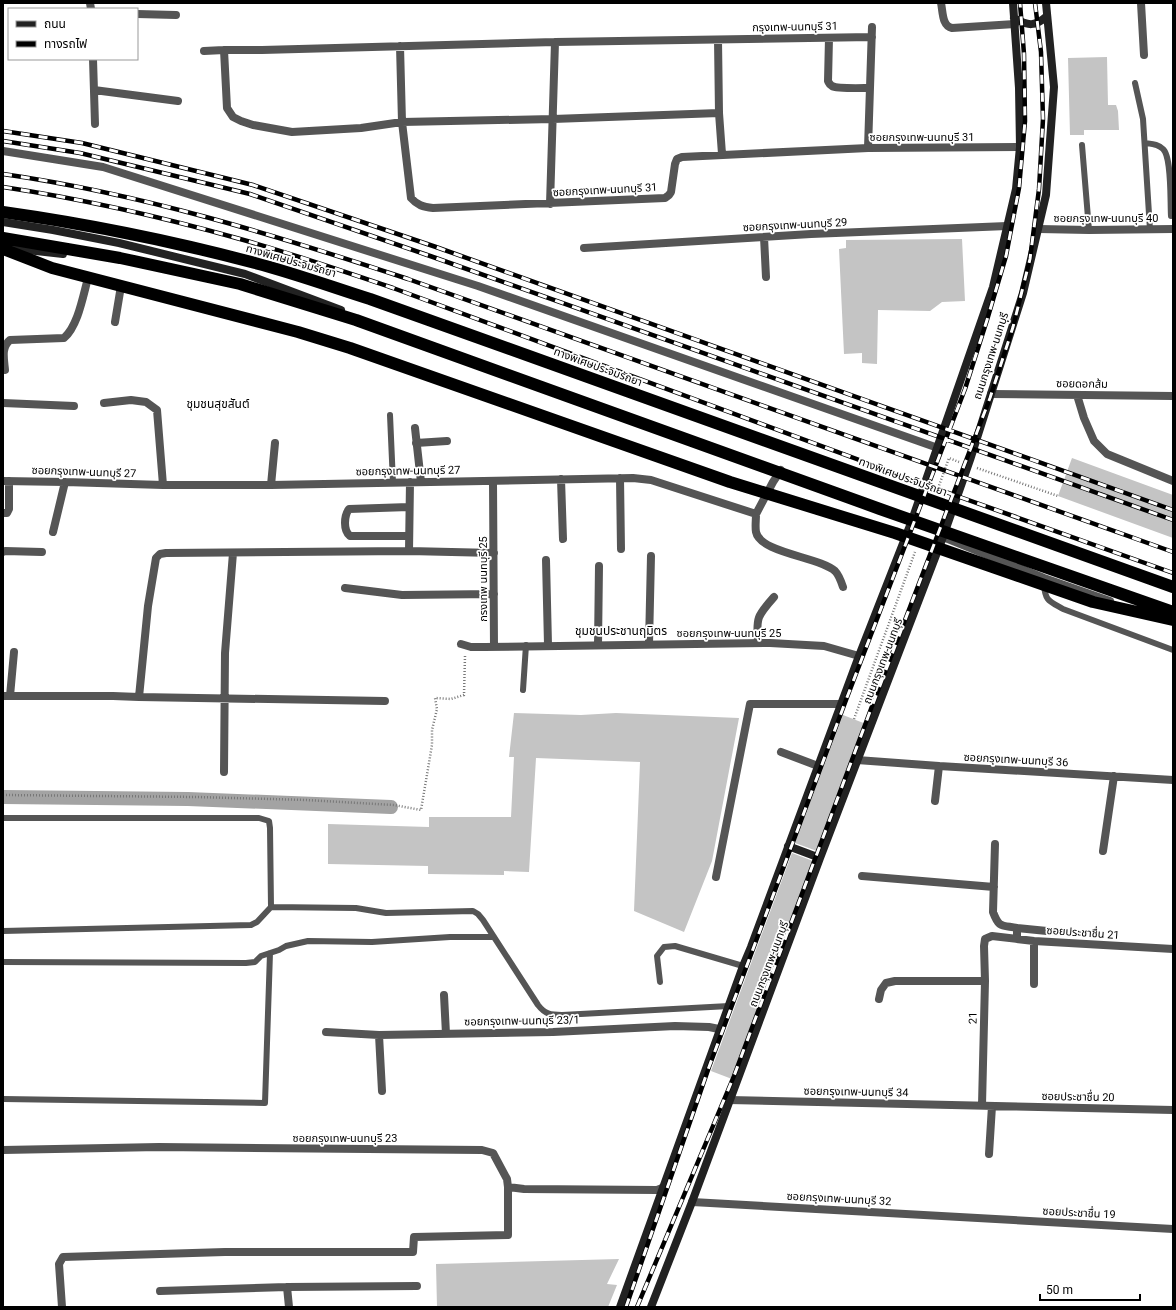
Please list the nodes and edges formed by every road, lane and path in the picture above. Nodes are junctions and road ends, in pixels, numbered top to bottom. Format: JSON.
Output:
{"nodes":[{"id":1,"x":941,"y":3,"type":"edge"},
{"id":2,"x":1013,"y":3,"type":"edge"},
{"id":3,"x":1046,"y":3,"type":"edge"},
{"id":4,"x":1141,"y":3,"type":"edge"},
{"id":5,"x":138,"y":14,"type":"edge"},
{"id":6,"x":176,"y":15,"type":"dead end"},
{"id":7,"x":1047,"y":16,"type":"junction"},
{"id":8,"x":1014,"y":21,"type":"junction"},
{"id":9,"x":872,"y":27,"type":"dead end"},
{"id":10,"x":872,"y":37,"type":"junction"},
{"id":11,"x":829,"y":38,"type":"junction"},
{"id":12,"x":718,"y":40,"type":"junction"},
{"id":13,"x":555,"y":42,"type":"junction"},
{"id":14,"x":400,"y":46,"type":"junction"},
{"id":15,"x":224,"y":50,"type":"junction"},
{"id":16,"x":204,"y":51,"type":"dead end"},
{"id":17,"x":1144,"y":55,"type":"dead end"},
{"id":18,"x":93,"y":60,"type":"edge"},
{"id":19,"x":1135,"y":83,"type":"dead end"},
{"id":20,"x":870,"y":88,"type":"junction"},
{"id":21,"x":94,"y":90,"type":"junction"},
{"id":22,"x":178,"y":101,"type":"dead end"},
{"id":23,"x":719,"y":114,"type":"junction"},
{"id":24,"x":553,"y":119,"type":"junction"},
{"id":25,"x":402,"y":122,"type":"junction"},
{"id":26,"x":95,"y":124,"type":"dead end"},
{"id":27,"x":1145,"y":144,"type":"junction"},
{"id":28,"x":1082,"y":145,"type":"dead end"},
{"id":29,"x":1020,"y":147,"type":"junction"},
{"id":30,"x":868,"y":148,"type":"junction"},
{"id":31,"x":3,"y":151,"type":"edge"},
{"id":32,"x":722,"y":154,"type":"junction"},
{"id":33,"x":550,"y":204,"type":"junction"},
{"id":34,"x":3,"y":212,"type":"edge"},
{"id":35,"x":1171,"y":216,"type":"dead end"},
{"id":36,"x":3,"y":222,"type":"edge"},
{"id":37,"x":1007,"y":226,"type":"junction"},
{"id":38,"x":1039,"y":229,"type":"junction"},
{"id":39,"x":1173,"y":229,"type":"edge"},
{"id":40,"x":1089,"y":230,"type":"junction"},
{"id":41,"x":1150,"y":230,"type":"junction"},
{"id":42,"x":764,"y":237,"type":"junction"},
{"id":43,"x":3,"y":238,"type":"edge"},
{"id":44,"x":3,"y":248,"type":"edge"},
{"id":45,"x":584,"y":248,"type":"dead end"},
{"id":46,"x":245,"y":274,"type":"junction"},
{"id":47,"x":766,"y":277,"type":"dead end"},
{"id":48,"x":88,"y":278,"type":"junction"},
{"id":49,"x":120,"y":286,"type":"junction"},
{"id":50,"x":115,"y":322,"type":"dead end"},
{"id":51,"x":5,"y":370,"type":"dead end"},
{"id":52,"x":990,"y":394,"type":"junction"},
{"id":53,"x":1077,"y":395,"type":"junction"},
{"id":54,"x":1173,"y":396,"type":"edge"},
{"id":55,"x":104,"y":403,"type":"dead end"},
{"id":56,"x":3,"y":404,"type":"edge"},
{"id":57,"x":74,"y":406,"type":"dead end"},
{"id":58,"x":390,"y":415,"type":"dead end"},
{"id":59,"x":414,"y":428,"type":"dead end"},
{"id":60,"x":447,"y":441,"type":"dead end"},
{"id":61,"x":275,"y":443,"type":"dead end"},
{"id":62,"x":416,"y":443,"type":"junction"},
{"id":63,"x":938,"y":448,"type":"junction"},
{"id":64,"x":960,"y":462,"type":"dead end"},
{"id":65,"x":972,"y":466,"type":"dead end"},
{"id":66,"x":782,"y":469,"type":"junction"},
{"id":67,"x":620,"y":478,"type":"junction"},
{"id":68,"x":561,"y":479,"type":"junction"},
{"id":69,"x":6,"y":481,"type":"edge"},
{"id":70,"x":493,"y":481,"type":"junction"},
{"id":71,"x":1173,"y":481,"type":"edge"},
{"id":72,"x":65,"y":482,"type":"junction"},
{"id":73,"x":410,"y":482,"type":"junction"},
{"id":74,"x":421,"y":482,"type":"junction"},
{"id":75,"x":393,"y":483,"type":"junction"},
{"id":76,"x":163,"y":485,"type":"junction"},
{"id":77,"x":271,"y":485,"type":"junction"},
{"id":78,"x":936,"y":496,"type":"dead end"},
{"id":79,"x":1058,"y":496,"type":"dead end"},
{"id":80,"x":409,"y":507,"type":"junction"},
{"id":81,"x":3,"y":514,"type":"edge"},
{"id":82,"x":756,"y":514,"type":"junction"},
{"id":83,"x":911,"y":523,"type":"junction"},
{"id":84,"x":53,"y":532,"type":"dead end"},
{"id":85,"x":409,"y":536,"type":"junction"},
{"id":86,"x":942,"y":537,"type":"junction"},
{"id":87,"x":563,"y":539,"type":"dead end"},
{"id":88,"x":916,"y":548,"type":"dead end"},
{"id":89,"x":621,"y":549,"type":"dead end"},
{"id":90,"x":409,"y":551,"type":"junction"},
{"id":91,"x":3,"y":552,"type":"edge"},
{"id":92,"x":42,"y":552,"type":"dead end"},
{"id":93,"x":232,"y":553,"type":"junction"},
{"id":94,"x":494,"y":553,"type":"junction"},
{"id":95,"x":651,"y":556,"type":"dead end"},
{"id":96,"x":546,"y":560,"type":"dead end"},
{"id":97,"x":599,"y":566,"type":"dead end"},
{"id":98,"x":1044,"y":578,"type":"junction"},
{"id":99,"x":843,"y":587,"type":"dead end"},
{"id":100,"x":1173,"y":587,"type":"edge"},
{"id":101,"x":346,"y":588,"type":"dead end"},
{"id":102,"x":494,"y":594,"type":"junction"},
{"id":103,"x":774,"y":597,"type":"dead end"},
{"id":104,"x":1173,"y":612,"type":"edge"},
{"id":105,"x":1173,"y":622,"type":"edge"},
{"id":106,"x":758,"y":643,"type":"junction"},
{"id":107,"x":461,"y":644,"type":"dead end"},
{"id":108,"x":650,"y":644,"type":"junction"},
{"id":109,"x":548,"y":645,"type":"junction"},
{"id":110,"x":598,"y":645,"type":"junction"},
{"id":111,"x":526,"y":646,"type":"junction"},
{"id":112,"x":494,"y":647,"type":"junction"},
{"id":113,"x":1173,"y":650,"type":"edge"},
{"id":114,"x":14,"y":652,"type":"dead end"},
{"id":115,"x":465,"y":654,"type":"dead end"},
{"id":116,"x":859,"y":656,"type":"junction"},
{"id":117,"x":523,"y":690,"type":"dead end"},
{"id":118,"x":7,"y":696,"type":"edge"},
{"id":119,"x":139,"y":697,"type":"junction"},
{"id":120,"x":224,"y":699,"type":"junction"},
{"id":121,"x":385,"y":701,"type":"dead end"},
{"id":122,"x":841,"y":704,"type":"junction"},
{"id":123,"x":854,"y":719,"type":"dead end"},
{"id":124,"x":781,"y":752,"type":"dead end"},
{"id":125,"x":857,"y":760,"type":"junction"},
{"id":126,"x":818,"y":766,"type":"junction"},
{"id":127,"x":939,"y":766,"type":"junction"},
{"id":128,"x":224,"y":772,"type":"dead end"},
{"id":129,"x":1114,"y":776,"type":"junction"},
{"id":130,"x":1173,"y":780,"type":"edge"},
{"id":131,"x":3,"y":795,"type":"edge"},
{"id":132,"x":935,"y":801,"type":"dead end"},
{"id":133,"x":3,"y":818,"type":"edge"},
{"id":134,"x":995,"y":844,"type":"dead end"},
{"id":135,"x":788,"y":846,"type":"junction"},
{"id":136,"x":1103,"y":851,"type":"dead end"},
{"id":137,"x":820,"y":858,"type":"junction"},
{"id":138,"x":862,"y":876,"type":"dead end"},
{"id":139,"x":716,"y":877,"type":"dead end"},
{"id":140,"x":994,"y":887,"type":"junction"},
{"id":141,"x":271,"y":907,"type":"junction"},
{"id":142,"x":1017,"y":928,"type":"junction"},
{"id":143,"x":3,"y":930,"type":"edge"},
{"id":144,"x":1048,"y":931,"type":"dead end"},
{"id":145,"x":992,"y":936,"type":"joint"},
{"id":146,"x":494,"y":937,"type":"junction"},
{"id":147,"x":1017,"y":939,"type":"junction"},
{"id":148,"x":1034,"y":940,"type":"junction"},
{"id":149,"x":1173,"y":949,"type":"edge"},
{"id":150,"x":270,"y":953,"type":"junction"},
{"id":151,"x":3,"y":962,"type":"edge"},
{"id":152,"x":743,"y":966,"type":"junction"},
{"id":153,"x":985,"y":981,"type":"junction"},
{"id":154,"x":660,"y":982,"type":"dead end"},
{"id":155,"x":1034,"y":984,"type":"dead end"},
{"id":156,"x":444,"y":995,"type":"dead end"},
{"id":157,"x":879,"y":999,"type":"dead end"},
{"id":158,"x":729,"y":1006,"type":"junction"},
{"id":159,"x":720,"y":1029,"type":"junction"},
{"id":160,"x":326,"y":1032,"type":"dead end"},
{"id":161,"x":446,"y":1034,"type":"junction"},
{"id":162,"x":379,"y":1035,"type":"junction"},
{"id":163,"x":382,"y":1092,"type":"dead end"},
{"id":164,"x":3,"y":1099,"type":"edge"},
{"id":165,"x":729,"y":1100,"type":"junction"},
{"id":166,"x":982,"y":1105,"type":"junction"},
{"id":167,"x":992,"y":1106,"type":"junction"},
{"id":168,"x":1173,"y":1110,"type":"edge"},
{"id":169,"x":3,"y":1150,"type":"edge"},
{"id":170,"x":989,"y":1154,"type":"dead end"},
{"id":171,"x":508,"y":1188,"type":"junction"},
{"id":172,"x":662,"y":1188,"type":"junction"},
{"id":173,"x":692,"y":1202,"type":"junction"},
{"id":174,"x":984,"y":1218,"type":"joint"},
{"id":175,"x":1173,"y":1229,"type":"edge"},
{"id":176,"x":418,"y":1286,"type":"dead end"},
{"id":177,"x":287,"y":1287,"type":"junction"},
{"id":178,"x":160,"y":1291,"type":"dead end"},
{"id":179,"x":62,"y":1307,"type":"edge"},
{"id":180,"x":289,"y":1307,"type":"edge"},
{"id":181,"x":620,"y":1307,"type":"edge"},
{"id":182,"x":651,"y":1307,"type":"edge"}],
"edges":[{"from":1,"to":8,"type":"street"},
{"from":2,"to":8,"type":"main road","name":"ถนนกรุงเทพ-นนทบุรี"},
{"from":3,"to":7,"type":"main road","name":"ถนนกรุงเทพ-นนทบุรี"},
{"from":4,"to":17,"type":"street"},
{"from":5,"to":6,"type":"street"},
{"from":7,"to":8,"type":"main road"},
{"from":7,"to":38,"type":"main road","name":"ถนนกรุงเทพ-นนทบุรี"},
{"from":8,"to":29,"type":"main road","name":"ถนนกรุงเทพ-นนทบุรี"},
{"from":9,"to":10,"type":"street"},
{"from":10,"to":11,"type":"street","name":"กรุงเทพ-นนทบุรี 31"},
{"from":10,"to":20,"type":"street"},
{"from":11,"to":12,"type":"street","name":"กรุงเทพ-นนทบุรี 31"},
{"from":11,"to":20,"type":"street"},
{"from":12,"to":13,"type":"street","name":"กรุงเทพ-นนทบุรี 31"},
{"from":12,"to":23,"type":"street"},
{"from":13,"to":14,"type":"street","name":"กรุงเทพ-นนทบุรี 31"},
{"from":13,"to":24,"type":"street"},
{"from":14,"to":15,"type":"street","name":"กรุงเทพ-นนทบุรี 31"},
{"from":14,"to":25,"type":"street","name":"ซอยกรุงเทพ-นนทบุรี 31"},
{"from":15,"to":16,"type":"street","name":"กรุงเทพ-นนทบุรี 31"},
{"from":15,"to":25,"type":"street"},
{"from":18,"to":21,"type":"street"},
{"from":19,"to":27,"type":"lane"},
{"from":20,"to":30,"type":"street"},
{"from":21,"to":22,"type":"street"},
{"from":21,"to":26,"type":"street"},
{"from":23,"to":24,"type":"street"},
{"from":23,"to":32,"type":"street"},
{"from":24,"to":25,"type":"street"},
{"from":24,"to":33,"type":"street"},
{"from":25,"to":33,"type":"street","name":"ซอยกรุงเทพ-นนทบุรี 31"},
{"from":27,"to":35,"type":"lane"},
{"from":27,"to":41,"type":"lane"},
{"from":28,"to":40,"type":"lane"},
{"from":29,"to":30,"type":"street","name":"ซอยกรุงเทพ-นนทบุรี 31"},
{"from":29,"to":37,"type":"main road","name":"ถนนกรุงเทพ-นนทบุรี"},
{"from":30,"to":32,"type":"street","name":"ซอยกรุงเทพ-นนทบุรี 31"},
{"from":31,"to":63,"type":"street"},
{"from":32,"to":33,"type":"street","name":"ซอยกรุงเทพ-นนทบุรี 31"},
{"from":34,"to":100,"type":"highway","name":"ทางพิเศษประจิมรัถยา"},
{"from":36,"to":46,"type":"main road"},
{"from":37,"to":42,"type":"street","name":"ซอยกรุงเทพ-นนทบุรี 29"},
{"from":37,"to":63,"type":"main road","name":"ถนนกรุงเทพ-นนทบุรี"},
{"from":38,"to":40,"type":"street","name":"ซอยกรุงเทพ-นนทบุรี 40"},
{"from":38,"to":52,"type":"main road","name":"ถนนกรุงเทพ-นนทบุรี"},
{"from":39,"to":41,"type":"street","name":"ซอยกรุงเทพ-นนทบุรี 40"},
{"from":40,"to":41,"type":"street","name":"ซอยกรุงเทพ-นนทบุรี 40"},
{"from":42,"to":45,"type":"street","name":"ซอยกรุงเทพ-นนทบุรี 29"},
{"from":42,"to":47,"type":"street"},
{"from":43,"to":104,"type":"highway"},
{"from":44,"to":46,"type":"main road"},
{"from":44,"to":48,"type":"highway"},
{"from":46,"to":66,"type":"main road"},
{"from":48,"to":49,"type":"highway"},
{"from":48,"to":51,"type":"street"},
{"from":49,"to":50,"type":"street"},
{"from":49,"to":105,"type":"highway"},
{"from":52,"to":53,"type":"street","name":"ซอยดอกส้ม"},
{"from":52,"to":86,"type":"main road","name":"ถนนกรุงเทพ-นนทบุรี"},
{"from":53,"to":54,"type":"street","name":"ซอยดอกส้ม"},
{"from":53,"to":71,"type":"street"},
{"from":55,"to":76,"type":"street"},
{"from":56,"to":57,"type":"street"},
{"from":58,"to":75,"type":"lane"},
{"from":59,"to":62,"type":"street"},
{"from":60,"to":62,"type":"street"},
{"from":61,"to":77,"type":"street"},
{"from":62,"to":74,"type":"street"},
{"from":63,"to":83,"type":"main road","name":"ถนนกรุงเทพ-นนทบุรี"},
{"from":64,"to":78,"type":"path"},
{"from":65,"to":79,"type":"path"},
{"from":66,"to":82,"type":"street"},
{"from":66,"to":83,"type":"main road"},
{"from":67,"to":68,"type":"street","name":"ซอยกรุงเทพ-นนทบุรี 27"},
{"from":67,"to":82,"type":"street","name":"ซอยกรุงเทพ-นนทบุรี 27"},
{"from":67,"to":89,"type":"street"},
{"from":68,"to":70,"type":"street","name":"ซอยกรุงเทพ-นนทบุรี 27"},
{"from":68,"to":87,"type":"street"},
{"from":69,"to":72,"type":"street","name":"ซอยกรุงเทพ-นนทบุรี 27"},
{"from":69,"to":81,"type":"street"},
{"from":70,"to":74,"type":"street","name":"ซอยกรุงเทพ-นนทบุรี 27"},
{"from":70,"to":94,"type":"street","name":"กรงเทพ นนทบุรี 25"},
{"from":72,"to":76,"type":"street","name":"ซอยกรุงเทพ-นนทบุรี 27"},
{"from":72,"to":84,"type":"street"},
{"from":73,"to":74,"type":"street","name":"ซอยกรุงเทพ-นนทบุรี 27"},
{"from":73,"to":75,"type":"street","name":"ซอยกรุงเทพ-นนทบุรี 27"},
{"from":73,"to":80,"type":"street"},
{"from":75,"to":77,"type":"street","name":"ซอยกรุงเทพ-นนทบุรี 27"},
{"from":76,"to":77,"type":"street","name":"ซอยกรุงเทพ-นนทบุรี 27"},
{"from":80,"to":85,"type":"street"},
{"from":80,"to":85,"type":"street"},
{"from":82,"to":99,"type":"street"},
{"from":83,"to":86,"type":"main road"},
{"from":83,"to":116,"type":"main road","name":"ถนนกรุงเทพ-นนทบุรี"},
{"from":85,"to":90,"type":"street"},
{"from":86,"to":98,"type":"street"},
{"from":86,"to":125,"type":"main road","name":"ถนนกรุงเทพ-นนทบุรี"},
{"from":88,"to":123,"type":"path"},
{"from":90,"to":93,"type":"street"},
{"from":90,"to":94,"type":"street"},
{"from":91,"to":92,"type":"street"},
{"from":93,"to":119,"type":"street"},
{"from":93,"to":120,"type":"street"},
{"from":94,"to":102,"type":"street","name":"กรงเทพ นนทบุรี 25"},
{"from":95,"to":108,"type":"street"},
{"from":96,"to":109,"type":"street"},
{"from":97,"to":110,"type":"street"},
{"from":98,"to":105,"type":"street"},
{"from":98,"to":113,"type":"lane"},
{"from":101,"to":102,"type":"street"},
{"from":102,"to":112,"type":"street","name":"กรงเทพ นนทบุรี 25"},
{"from":103,"to":106,"type":"street"},
{"from":106,"to":108,"type":"street","name":"ซอยกรุงเทพ-นนทบุรี 25"},
{"from":106,"to":116,"type":"street","name":"ซอยกรุงเทพ-นนทบุรี 25"},
{"from":107,"to":112,"type":"street"},
{"from":108,"to":110,"type":"street","name":"ซอยกรุงเทพ-นนทบุรี 25"},
{"from":109,"to":110,"type":"street","name":"ซอยกรุงเทพ-นนทบุรี 25"},
{"from":109,"to":111,"type":"street","name":"ซอยกรุงเทพ-นนทบุรี 25"},
{"from":111,"to":112,"type":"street"},
{"from":111,"to":117,"type":"lane"},
{"from":114,"to":118,"type":"street"},
{"from":115,"to":131,"type":"path"},
{"from":116,"to":122,"type":"main road","name":"ถนนกรุงเทพ-นนทบุรี"},
{"from":118,"to":119,"type":"street"},
{"from":119,"to":120,"type":"street"},
{"from":120,"to":121,"type":"street"},
{"from":120,"to":128,"type":"street"},
{"from":122,"to":126,"type":"main road","name":"ถนนกรุงเทพ-นนทบุรี"},
{"from":122,"to":139,"type":"street"},
{"from":124,"to":126,"type":"street"},
{"from":125,"to":127,"type":"street","name":"ซอยกรุงเทพ-นนทบุรี 36"},
{"from":125,"to":137,"type":"main road","name":"ถนนกรุงเทพ-นนทบุรี"},
{"from":126,"to":135,"type":"main road","name":"ถนนกรุงเทพ-นนทบุรี"},
{"from":127,"to":129,"type":"street","name":"ซอยกรุงเทพ-นนทบุรี 36"},
{"from":127,"to":132,"type":"street"},
{"from":129,"to":130,"type":"street","name":"ซอยกรุงเทพ-นนทบุรี 36"},
{"from":129,"to":136,"type":"street"},
{"from":133,"to":141,"type":"lane"},
{"from":134,"to":140,"type":"street"},
{"from":135,"to":137,"type":"main road"},
{"from":135,"to":152,"type":"main road","name":"ถนนกรุงเทพ-นนทบุรี"},
{"from":137,"to":165,"type":"main road","name":"ถนนกรุงเทพ-นนทบุรี"},
{"from":138,"to":140,"type":"street"},
{"from":140,"to":142,"type":"street"},
{"from":141,"to":143,"type":"lane"},
{"from":141,"to":146,"type":"lane"},
{"from":142,"to":144,"type":"street"},
{"from":142,"to":147,"type":"street"},
{"from":145,"to":147,"type":"street","name":"ซอยประชาชื่น 21"},
{"from":145,"to":153,"type":"street","name":"21"},
{"from":146,"to":150,"type":"lane"},
{"from":146,"to":158,"type":"lane"},
{"from":147,"to":148,"type":"street","name":"ซอยประชาชื่น 21"},
{"from":148,"to":149,"type":"street","name":"ซอยประชาชื่น 21"},
{"from":148,"to":155,"type":"street"},
{"from":150,"to":151,"type":"lane"},
{"from":150,"to":164,"type":"lane"},
{"from":152,"to":154,"type":"lane"},
{"from":152,"to":158,"type":"main road","name":"ถนนกรุงเทพ-นนทบุรี"},
{"from":153,"to":157,"type":"street"},
{"from":153,"to":166,"type":"street","name":"21"},
{"from":156,"to":161,"type":"street"},
{"from":158,"to":159,"type":"main road","name":"ถนนกรุงเทพ-นนทบุรี"},
{"from":159,"to":161,"type":"street","name":"ซอยกรุงเทพ-นนทบุรี 23/1"},
{"from":159,"to":172,"type":"main road","name":"ถนนกรุงเทพ-นนทบุรี"},
{"from":160,"to":162,"type":"street","name":"ซอยกรุงเทพ-นนทบุรี 23/1"},
{"from":161,"to":162,"type":"street","name":"ซอยกรุงเทพ-นนทบุรี 23/1"},
{"from":162,"to":163,"type":"street"},
{"from":165,"to":166,"type":"street","name":"ซอยกรุงเทพ-นนทบุรี 34"},
{"from":165,"to":173,"type":"main road","name":"ถนนกรุงเทพ-นนทบุรี"},
{"from":166,"to":167,"type":"street","name":"ซอยประชาชื่น 20"},
{"from":167,"to":168,"type":"street","name":"ซอยประชาชื่น 20"},
{"from":167,"to":170,"type":"street"},
{"from":169,"to":171,"type":"street","name":"ซอยกรุงเทพ-นนทบุรี 23"},
{"from":171,"to":172,"type":"street"},
{"from":171,"to":179,"type":"street"},
{"from":172,"to":181,"type":"main road","name":"ถนนกรุงเทพ-นนทบุรี"},
{"from":173,"to":174,"type":"street","name":"ซอยกรุงเทพ-นนทบุรี 32"},
{"from":173,"to":182,"type":"main road","name":"ถนนกรุงเทพ-นนทบุรี"},
{"from":174,"to":175,"type":"street","name":"ซอยประชาชื่น 19"},
{"from":176,"to":177,"type":"street"},
{"from":177,"to":178,"type":"street"},
{"from":177,"to":180,"type":"street"}]}
